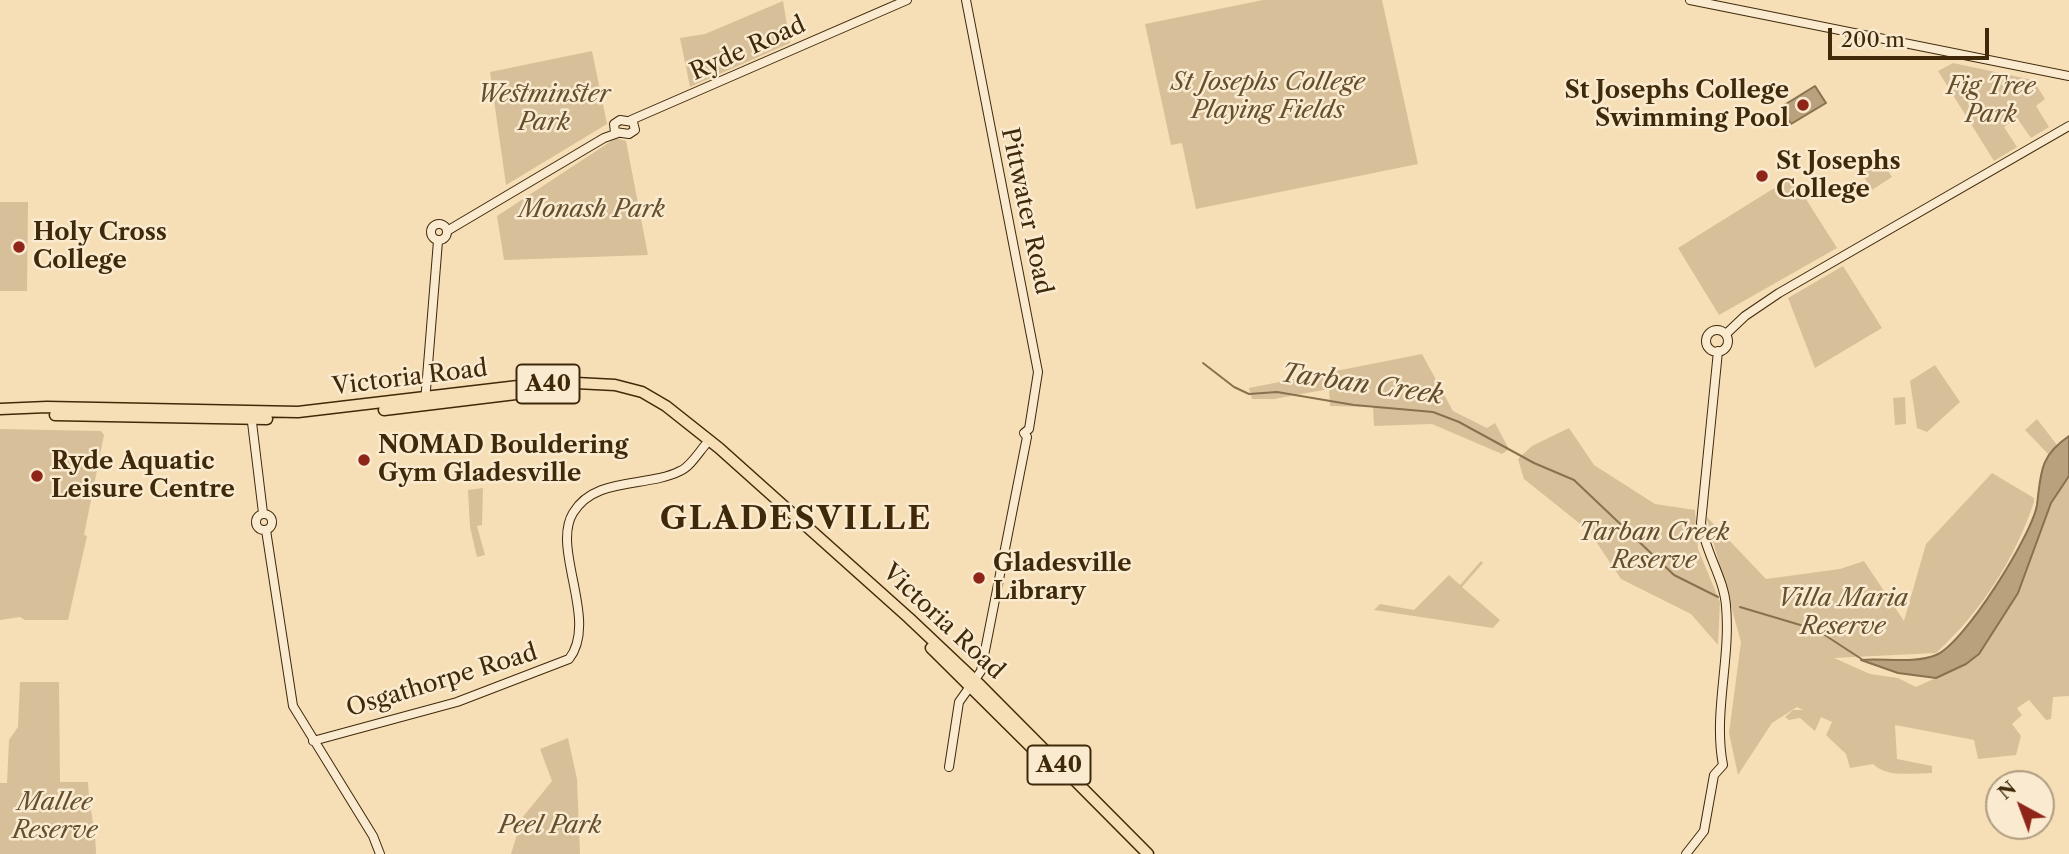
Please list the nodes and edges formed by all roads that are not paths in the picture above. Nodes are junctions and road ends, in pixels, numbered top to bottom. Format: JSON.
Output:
{"nodes":[{"id":1,"x":907,"y":0,"type":"edge"},
{"id":2,"x":966,"y":0,"type":"edge"},
{"id":3,"x":1690,"y":0,"type":"edge"},
{"id":4,"x":2069,"y":76,"type":"edge"},
{"id":5,"x":633,"y":123,"type":"junction"},
{"id":6,"x":2069,"y":126,"type":"edge"},
{"id":7,"x":615,"y":130,"type":"junction"},
{"id":8,"x":447,"y":231,"type":"junction"},
{"id":9,"x":438,"y":241,"type":"junction"},
{"id":10,"x":1726,"y":334,"type":"junction"},
{"id":11,"x":1718,"y":351,"type":"junction"},
{"id":12,"x":425,"y":402,"type":"junction"},
{"id":13,"x":0,"y":412,"type":"edge"},
{"id":14,"x":251,"y":415,"type":"junction"},
{"id":15,"x":706,"y":444,"type":"junction"},
{"id":16,"x":972,"y":682,"type":"junction"},
{"id":17,"x":313,"y":741,"type":"junction"},
{"id":18,"x":949,"y":766,"type":"dead end"},
{"id":19,"x":380,"y":854,"type":"edge"},
{"id":20,"x":1137,"y":854,"type":"edge"},
{"id":21,"x":1148,"y":854,"type":"edge"},
{"id":22,"x":1686,"y":854,"type":"edge"}],
"edges":[{"from":1,"to":5,"type":"street","name":"Ryde Road"},
{"from":2,"to":16,"type":"street","name":"Pittwater Road"},
{"from":3,"to":4,"type":"street"},
{"from":5,"to":7,"type":"street"},
{"from":5,"to":7,"type":"street"},
{"from":6,"to":10,"type":"street"},
{"from":7,"to":8,"type":"street"},
{"from":8,"to":9,"type":"street"},
{"from":8,"to":9,"type":"street"},
{"from":9,"to":12,"type":"street"},
{"from":10,"to":11,"type":"street"},
{"from":10,"to":11,"type":"street"},
{"from":11,"to":22,"type":"street"},
{"from":12,"to":14,"type":"highway","name":"Victoria Road","number":"A40"},
{"from":12,"to":15,"type":"highway","name":"Victoria Road","number":"A40"},
{"from":12,"to":16,"type":"highway","name":"Victoria Road","number":"A40"},
{"from":13,"to":14,"type":"highway","name":"Victoria Road","number":"A40"},
{"from":14,"to":17,"type":"street"},
{"from":15,"to":16,"type":"highway","name":"Victoria Road","number":"A40"},
{"from":15,"to":17,"type":"street","name":"Osgathorpe Road"},
{"from":16,"to":18,"type":"street","name":"Pittwater Road"},
{"from":16,"to":20,"type":"highway","name":"Victoria Road","number":"A40"},
{"from":16,"to":21,"type":"highway","name":"Victoria Road","number":"A40"},
{"from":17,"to":19,"type":"street"}]}
